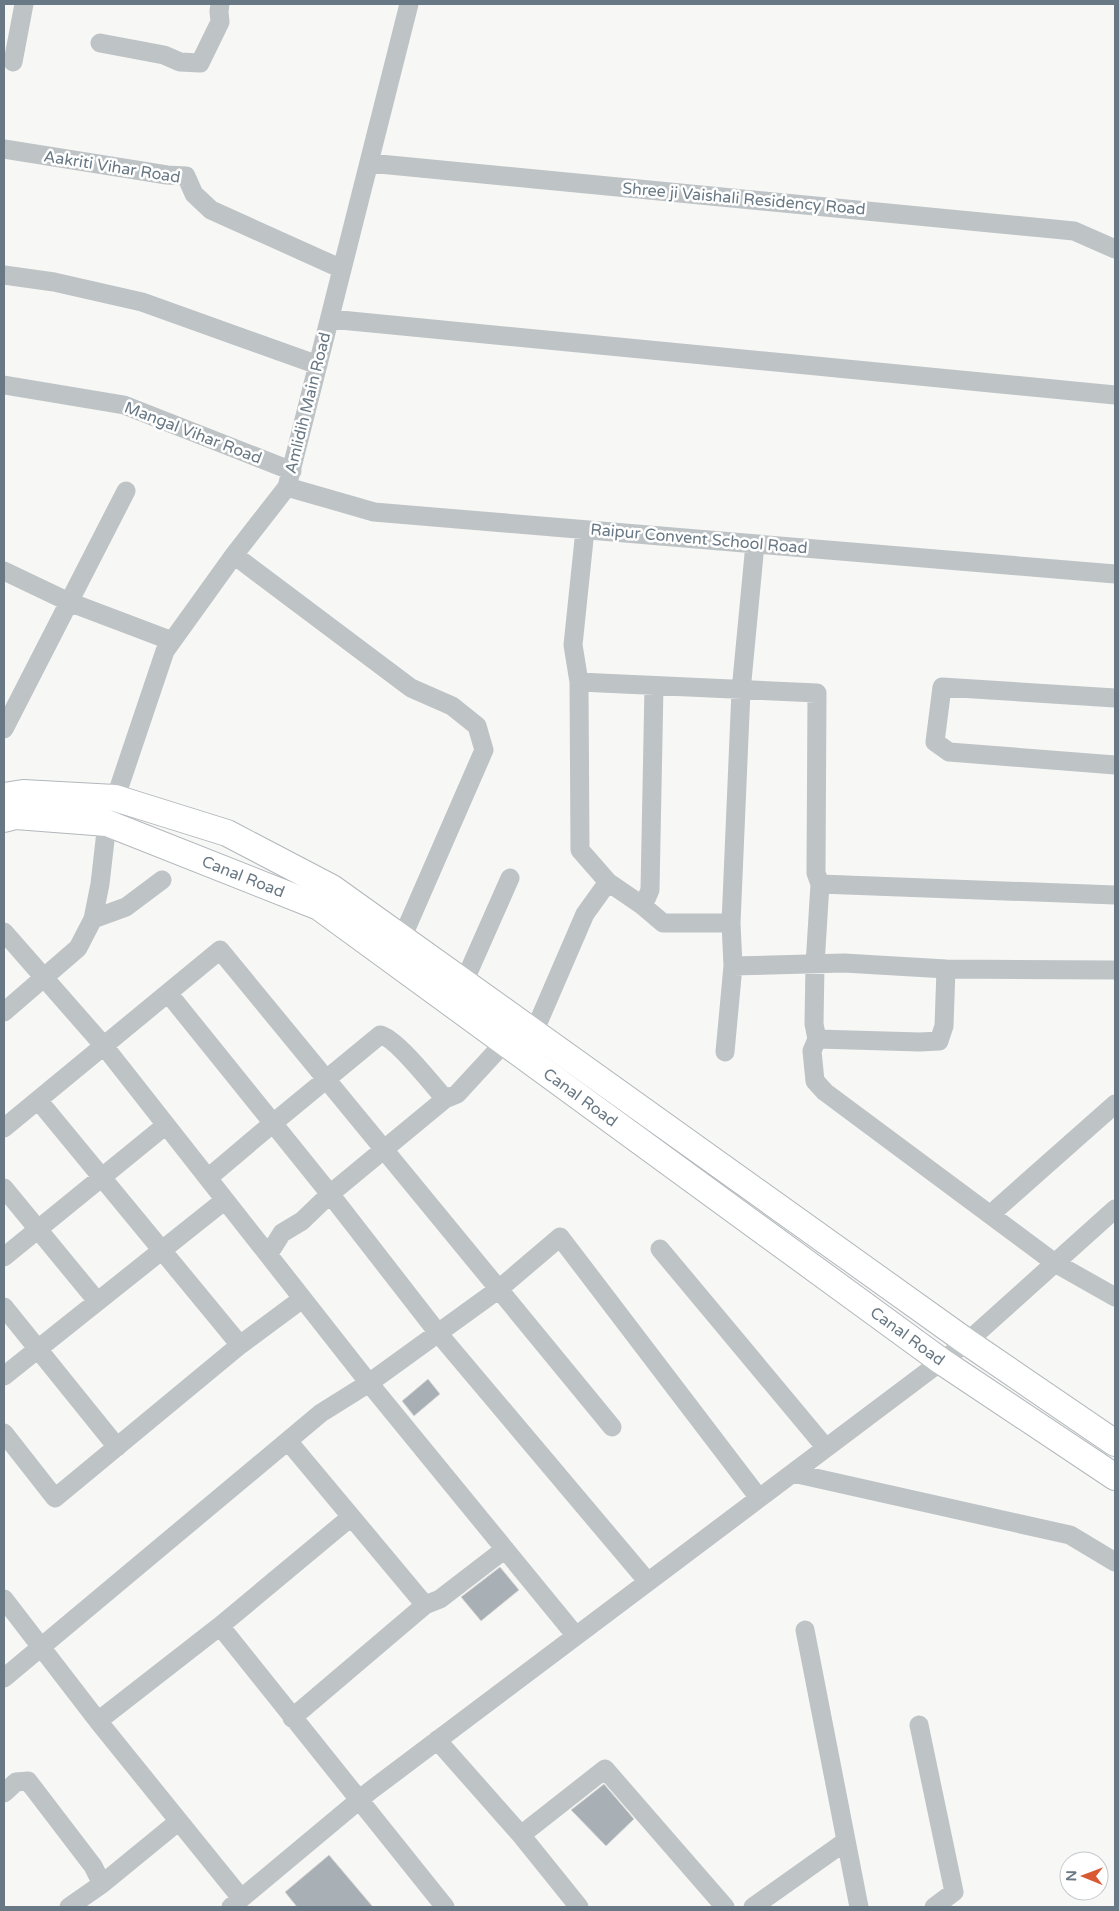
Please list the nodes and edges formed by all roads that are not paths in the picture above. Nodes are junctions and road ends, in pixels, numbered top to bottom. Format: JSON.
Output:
{"nodes":[{"id":1,"x":24,"y":4,"type":"edge"},
{"id":2,"x":220,"y":4,"type":"edge"},
{"id":3,"x":409,"y":4,"type":"edge"},
{"id":4,"x":100,"y":43,"type":"dead end"},
{"id":5,"x":13,"y":62,"type":"dead end"},
{"id":6,"x":4,"y":149,"type":"edge"},
{"id":7,"x":369,"y":163,"type":"junction"},
{"id":8,"x":1115,"y":250,"type":"edge"},
{"id":9,"x":342,"y":269,"type":"junction"},
{"id":10,"x":4,"y":275,"type":"edge"},
{"id":11,"x":330,"y":319,"type":"junction"},
{"id":12,"x":318,"y":365,"type":"junction"},
{"id":13,"x":4,"y":385,"type":"edge"},
{"id":14,"x":1115,"y":395,"type":"edge"},
{"id":15,"x":289,"y":479,"type":"junction"},
{"id":16,"x":126,"y":491,"type":"dead end"},
{"id":17,"x":585,"y":530,"type":"junction"},
{"id":18,"x":755,"y":544,"type":"junction"},
{"id":19,"x":234,"y":555,"type":"junction"},
{"id":20,"x":4,"y":571,"type":"edge"},
{"id":21,"x":1115,"y":574,"type":"edge"},
{"id":22,"x":69,"y":602,"type":"junction"},
{"id":23,"x":172,"y":641,"type":"junction"},
{"id":24,"x":579,"y":682,"type":"junction"},
{"id":25,"x":654,"y":686,"type":"junction"},
{"id":26,"x":741,"y":691,"type":"junction"},
{"id":27,"x":1115,"y":698,"type":"edge"},
{"id":28,"x":4,"y":729,"type":"edge"},
{"id":29,"x":1115,"y":765,"type":"edge"},
{"id":30,"x":4,"y":796,"type":"edge"},
{"id":31,"x":115,"y":798,"type":"junction"},
{"id":32,"x":4,"y":819,"type":"edge"},
{"id":33,"x":107,"y":823,"type":"junction"},
{"id":34,"x":510,"y":878,"type":"dead end"},
{"id":35,"x":162,"y":880,"type":"dead end"},
{"id":36,"x":608,"y":882,"type":"junction"},
{"id":37,"x":820,"y":884,"type":"junction"},
{"id":38,"x":1115,"y":895,"type":"edge"},
{"id":39,"x":643,"y":906,"type":"junction"},
{"id":40,"x":93,"y":919,"type":"junction"},
{"id":41,"x":731,"y":923,"type":"junction"},
{"id":42,"x":4,"y":932,"type":"edge"},
{"id":43,"x":402,"y":938,"type":"junction"},
{"id":44,"x":814,"y":965,"type":"junction"},
{"id":45,"x":733,"y":966,"type":"junction"},
{"id":46,"x":946,"y":969,"type":"junction"},
{"id":47,"x":1115,"y":970,"type":"edge"},
{"id":48,"x":43,"y":977,"type":"junction"},
{"id":49,"x":464,"y":982,"type":"junction"},
{"id":50,"x":168,"y":993,"type":"junction"},
{"id":51,"x":4,"y":1012,"type":"edge"},
{"id":52,"x":534,"y":1032,"type":"junction"},
{"id":53,"x":817,"y":1039,"type":"junction"},
{"id":54,"x":505,"y":1042,"type":"junction"},
{"id":55,"x":104,"y":1046,"type":"junction"},
{"id":56,"x":725,"y":1052,"type":"dead end"},
{"id":57,"x":326,"y":1080,"type":"junction"},
{"id":58,"x":445,"y":1099,"type":"junction"},
{"id":59,"x":38,"y":1100,"type":"junction"},
{"id":60,"x":1115,"y":1104,"type":"edge"},
{"id":61,"x":272,"y":1124,"type":"junction"},
{"id":62,"x":166,"y":1125,"type":"junction"},
{"id":63,"x":4,"y":1128,"type":"edge"},
{"id":64,"x":384,"y":1150,"type":"junction"},
{"id":65,"x":102,"y":1177,"type":"junction"},
{"id":66,"x":208,"y":1178,"type":"junction"},
{"id":67,"x":4,"y":1188,"type":"edge"},
{"id":68,"x":330,"y":1194,"type":"junction"},
{"id":69,"x":225,"y":1200,"type":"junction"},
{"id":70,"x":1115,"y":1209,"type":"edge"},
{"id":71,"x":991,"y":1214,"type":"junction"},
{"id":72,"x":37,"y":1230,"type":"junction"},
{"id":73,"x":660,"y":1249,"type":"dead end"},
{"id":74,"x":161,"y":1250,"type":"junction"},
{"id":75,"x":268,"y":1255,"type":"junction"},
{"id":76,"x":4,"y":1257,"type":"edge"},
{"id":77,"x":1055,"y":1263,"type":"junction"},
{"id":78,"x":499,"y":1289,"type":"junction"},
{"id":79,"x":1115,"y":1297,"type":"edge"},
{"id":80,"x":302,"y":1299,"type":"junction"},
{"id":81,"x":97,"y":1301,"type":"junction"},
{"id":82,"x":4,"y":1307,"type":"edge"},
{"id":83,"x":438,"y":1333,"type":"junction"},
{"id":84,"x":967,"y":1342,"type":"junction"},
{"id":85,"x":240,"y":1346,"type":"junction"},
{"id":86,"x":38,"y":1349,"type":"junction"},
{"id":87,"x":942,"y":1361,"type":"junction"},
{"id":88,"x":4,"y":1376,"type":"edge"},
{"id":89,"x":369,"y":1383,"type":"junction"},
{"id":90,"x":612,"y":1427,"type":"dead end"},
{"id":91,"x":4,"y":1434,"type":"edge"},
{"id":92,"x":288,"y":1442,"type":"junction"},
{"id":93,"x":1115,"y":1443,"type":"edge"},
{"id":94,"x":117,"y":1447,"type":"junction"},
{"id":95,"x":826,"y":1448,"type":"junction"},
{"id":96,"x":793,"y":1473,"type":"junction"},
{"id":97,"x":1115,"y":1477,"type":"edge"},
{"id":98,"x":759,"y":1498,"type":"junction"},
{"id":99,"x":351,"y":1517,"type":"junction"},
{"id":100,"x":505,"y":1549,"type":"junction"},
{"id":101,"x":1115,"y":1562,"type":"edge"},
{"id":102,"x":648,"y":1582,"type":"junction"},
{"id":103,"x":4,"y":1599,"type":"edge"},
{"id":104,"x":425,"y":1605,"type":"junction"},
{"id":105,"x":220,"y":1626,"type":"junction"},
{"id":106,"x":805,"y":1630,"type":"dead end"},
{"id":107,"x":576,"y":1636,"type":"junction"},
{"id":108,"x":42,"y":1647,"type":"junction"},
{"id":109,"x":4,"y":1678,"type":"edge"},
{"id":110,"x":292,"y":1718,"type":"junction"},
{"id":111,"x":98,"y":1721,"type":"junction"},
{"id":112,"x":919,"y":1725,"type":"dead end"},
{"id":113,"x":437,"y":1740,"type":"junction"},
{"id":114,"x":4,"y":1793,"type":"edge"},
{"id":115,"x":358,"y":1801,"type":"junction"},
{"id":116,"x":179,"y":1821,"type":"junction"},
{"id":117,"x":521,"y":1835,"type":"junction"},
{"id":118,"x":846,"y":1841,"type":"junction"},
{"id":119,"x":102,"y":1884,"type":"junction"},
{"id":120,"x":955,"y":1900,"type":"edge"},
{"id":121,"x":236,"y":1903,"type":"edge"},
{"id":122,"x":437,"y":1905,"type":"edge"},
{"id":123,"x":70,"y":1907,"type":"edge"},
{"id":124,"x":580,"y":1907,"type":"edge"},
{"id":125,"x":725,"y":1907,"type":"edge"},
{"id":126,"x":752,"y":1907,"type":"edge"},
{"id":127,"x":859,"y":1907,"type":"edge"},
{"id":128,"x":934,"y":1907,"type":"edge"}],
"edges":[{"from":1,"to":5,"type":"street"},
{"from":2,"to":4,"type":"street"},
{"from":3,"to":7,"type":"street","name":"Amlidih Main Road"},
{"from":6,"to":9,"type":"street","name":"Aakriti Vihar Road"},
{"from":7,"to":8,"type":"street","name":"Shree ji Vaishali Residency Road"},
{"from":7,"to":9,"type":"street","name":"Amlidih Main Road"},
{"from":9,"to":11,"type":"street","name":"Amlidih Main Road"},
{"from":10,"to":12,"type":"street"},
{"from":11,"to":12,"type":"street","name":"Amlidih Main Road"},
{"from":11,"to":14,"type":"street"},
{"from":12,"to":15,"type":"street","name":"Amlidih Main Road"},
{"from":13,"to":15,"type":"street","name":"Mangal Vihar Road"},
{"from":15,"to":17,"type":"street","name":"Raipur Convent School Road"},
{"from":15,"to":19,"type":"street","name":"Amlidih Main Road"},
{"from":16,"to":22,"type":"street"},
{"from":17,"to":18,"type":"street","name":"Raipur Convent School Road"},
{"from":17,"to":24,"type":"street"},
{"from":18,"to":21,"type":"street","name":"Raipur Convent School Road"},
{"from":18,"to":26,"type":"street"},
{"from":19,"to":23,"type":"street","name":"Amlidih Main Road"},
{"from":19,"to":43,"type":"street"},
{"from":20,"to":22,"type":"street"},
{"from":22,"to":23,"type":"street"},
{"from":22,"to":28,"type":"street"},
{"from":23,"to":31,"type":"street","name":"Amlidih Main Road"},
{"from":24,"to":25,"type":"street"},
{"from":24,"to":36,"type":"street"},
{"from":25,"to":26,"type":"street"},
{"from":25,"to":39,"type":"street"},
{"from":26,"to":37,"type":"street"},
{"from":26,"to":41,"type":"street"},
{"from":27,"to":29,"type":"street"},
{"from":30,"to":31,"type":"main road","name":"Canal Road"},
{"from":31,"to":33,"type":"street","name":"Amlidih Main Road"},
{"from":31,"to":43,"type":"main road","name":"Canal Road"},
{"from":32,"to":33,"type":"main road","name":"Canal Road"},
{"from":33,"to":40,"type":"street","name":"Amlidih Main Road"},
{"from":33,"to":54,"type":"main road","name":"Canal Road"},
{"from":34,"to":49,"type":"street"},
{"from":35,"to":40,"type":"street"},
{"from":36,"to":39,"type":"street"},
{"from":36,"to":52,"type":"street"},
{"from":37,"to":38,"type":"street"},
{"from":37,"to":44,"type":"street"},
{"from":39,"to":41,"type":"street"},
{"from":40,"to":48,"type":"street","name":"Amlidih Main Road"},
{"from":41,"to":45,"type":"street"},
{"from":42,"to":48,"type":"street"},
{"from":43,"to":49,"type":"main road","name":"Canal Road"},
{"from":44,"to":45,"type":"street"},
{"from":44,"to":46,"type":"street"},
{"from":44,"to":53,"type":"street"},
{"from":45,"to":56,"type":"street"},
{"from":46,"to":47,"type":"street"},
{"from":46,"to":53,"type":"street"},
{"from":48,"to":51,"type":"street","name":"Amlidih Main Road"},
{"from":48,"to":55,"type":"street"},
{"from":49,"to":52,"type":"main road","name":"Canal Road"},
{"from":50,"to":55,"type":"street"},
{"from":50,"to":57,"type":"street"},
{"from":50,"to":61,"type":"street"},
{"from":52,"to":84,"type":"main road","name":"Canal Road"},
{"from":53,"to":71,"type":"street"},
{"from":54,"to":58,"type":"street"},
{"from":54,"to":87,"type":"main road","name":"Canal Road"},
{"from":55,"to":59,"type":"street"},
{"from":55,"to":62,"type":"street"},
{"from":57,"to":58,"type":"street"},
{"from":57,"to":61,"type":"street"},
{"from":57,"to":64,"type":"street"},
{"from":58,"to":64,"type":"street"},
{"from":59,"to":63,"type":"street"},
{"from":59,"to":65,"type":"street"},
{"from":60,"to":71,"type":"street"},
{"from":61,"to":66,"type":"street"},
{"from":61,"to":68,"type":"street"},
{"from":62,"to":65,"type":"street"},
{"from":62,"to":66,"type":"street"},
{"from":64,"to":68,"type":"street"},
{"from":64,"to":78,"type":"street"},
{"from":65,"to":72,"type":"street"},
{"from":65,"to":74,"type":"street"},
{"from":66,"to":69,"type":"street"},
{"from":67,"to":72,"type":"street"},
{"from":68,"to":75,"type":"street"},
{"from":68,"to":83,"type":"street"},
{"from":69,"to":74,"type":"street"},
{"from":69,"to":75,"type":"street"},
{"from":70,"to":77,"type":"street"},
{"from":71,"to":77,"type":"street"},
{"from":72,"to":76,"type":"street"},
{"from":72,"to":81,"type":"street"},
{"from":73,"to":95,"type":"street"},
{"from":74,"to":81,"type":"street"},
{"from":74,"to":85,"type":"street"},
{"from":75,"to":80,"type":"street"},
{"from":77,"to":79,"type":"street"},
{"from":77,"to":84,"type":"street"},
{"from":78,"to":83,"type":"street"},
{"from":78,"to":90,"type":"street"},
{"from":78,"to":98,"type":"street"},
{"from":80,"to":85,"type":"street"},
{"from":80,"to":89,"type":"street"},
{"from":81,"to":86,"type":"street"},
{"from":82,"to":86,"type":"street"},
{"from":83,"to":89,"type":"street"},
{"from":83,"to":102,"type":"street"},
{"from":84,"to":87,"type":"street"},
{"from":84,"to":93,"type":"main road","name":"Canal Road"},
{"from":85,"to":94,"type":"street"},
{"from":86,"to":88,"type":"street"},
{"from":86,"to":94,"type":"street"},
{"from":87,"to":95,"type":"street"},
{"from":87,"to":97,"type":"main road","name":"Canal Road"},
{"from":89,"to":92,"type":"street"},
{"from":89,"to":100,"type":"street"},
{"from":91,"to":94,"type":"street"},
{"from":92,"to":99,"type":"street"},
{"from":92,"to":108,"type":"street"},
{"from":95,"to":96,"type":"street"},
{"from":96,"to":98,"type":"street"},
{"from":96,"to":101,"type":"street"},
{"from":98,"to":102,"type":"street"},
{"from":99,"to":104,"type":"street"},
{"from":99,"to":105,"type":"street"},
{"from":100,"to":104,"type":"street"},
{"from":100,"to":107,"type":"street"},
{"from":102,"to":107,"type":"street"},
{"from":103,"to":108,"type":"street"},
{"from":104,"to":110,"type":"street"},
{"from":105,"to":110,"type":"street"},
{"from":105,"to":111,"type":"street"},
{"from":106,"to":118,"type":"street"},
{"from":107,"to":113,"type":"street"},
{"from":108,"to":109,"type":"street"},
{"from":108,"to":111,"type":"street"},
{"from":110,"to":115,"type":"street"},
{"from":111,"to":116,"type":"street"},
{"from":112,"to":120,"type":"street"},
{"from":113,"to":115,"type":"street"},
{"from":113,"to":117,"type":"street"},
{"from":114,"to":119,"type":"street"},
{"from":115,"to":121,"type":"street"},
{"from":115,"to":122,"type":"street"},
{"from":116,"to":119,"type":"street"},
{"from":116,"to":121,"type":"street"},
{"from":117,"to":124,"type":"street"},
{"from":117,"to":125,"type":"street"},
{"from":118,"to":126,"type":"street"},
{"from":118,"to":127,"type":"street"},
{"from":119,"to":123,"type":"street"},
{"from":120,"to":128,"type":"street"}]}
